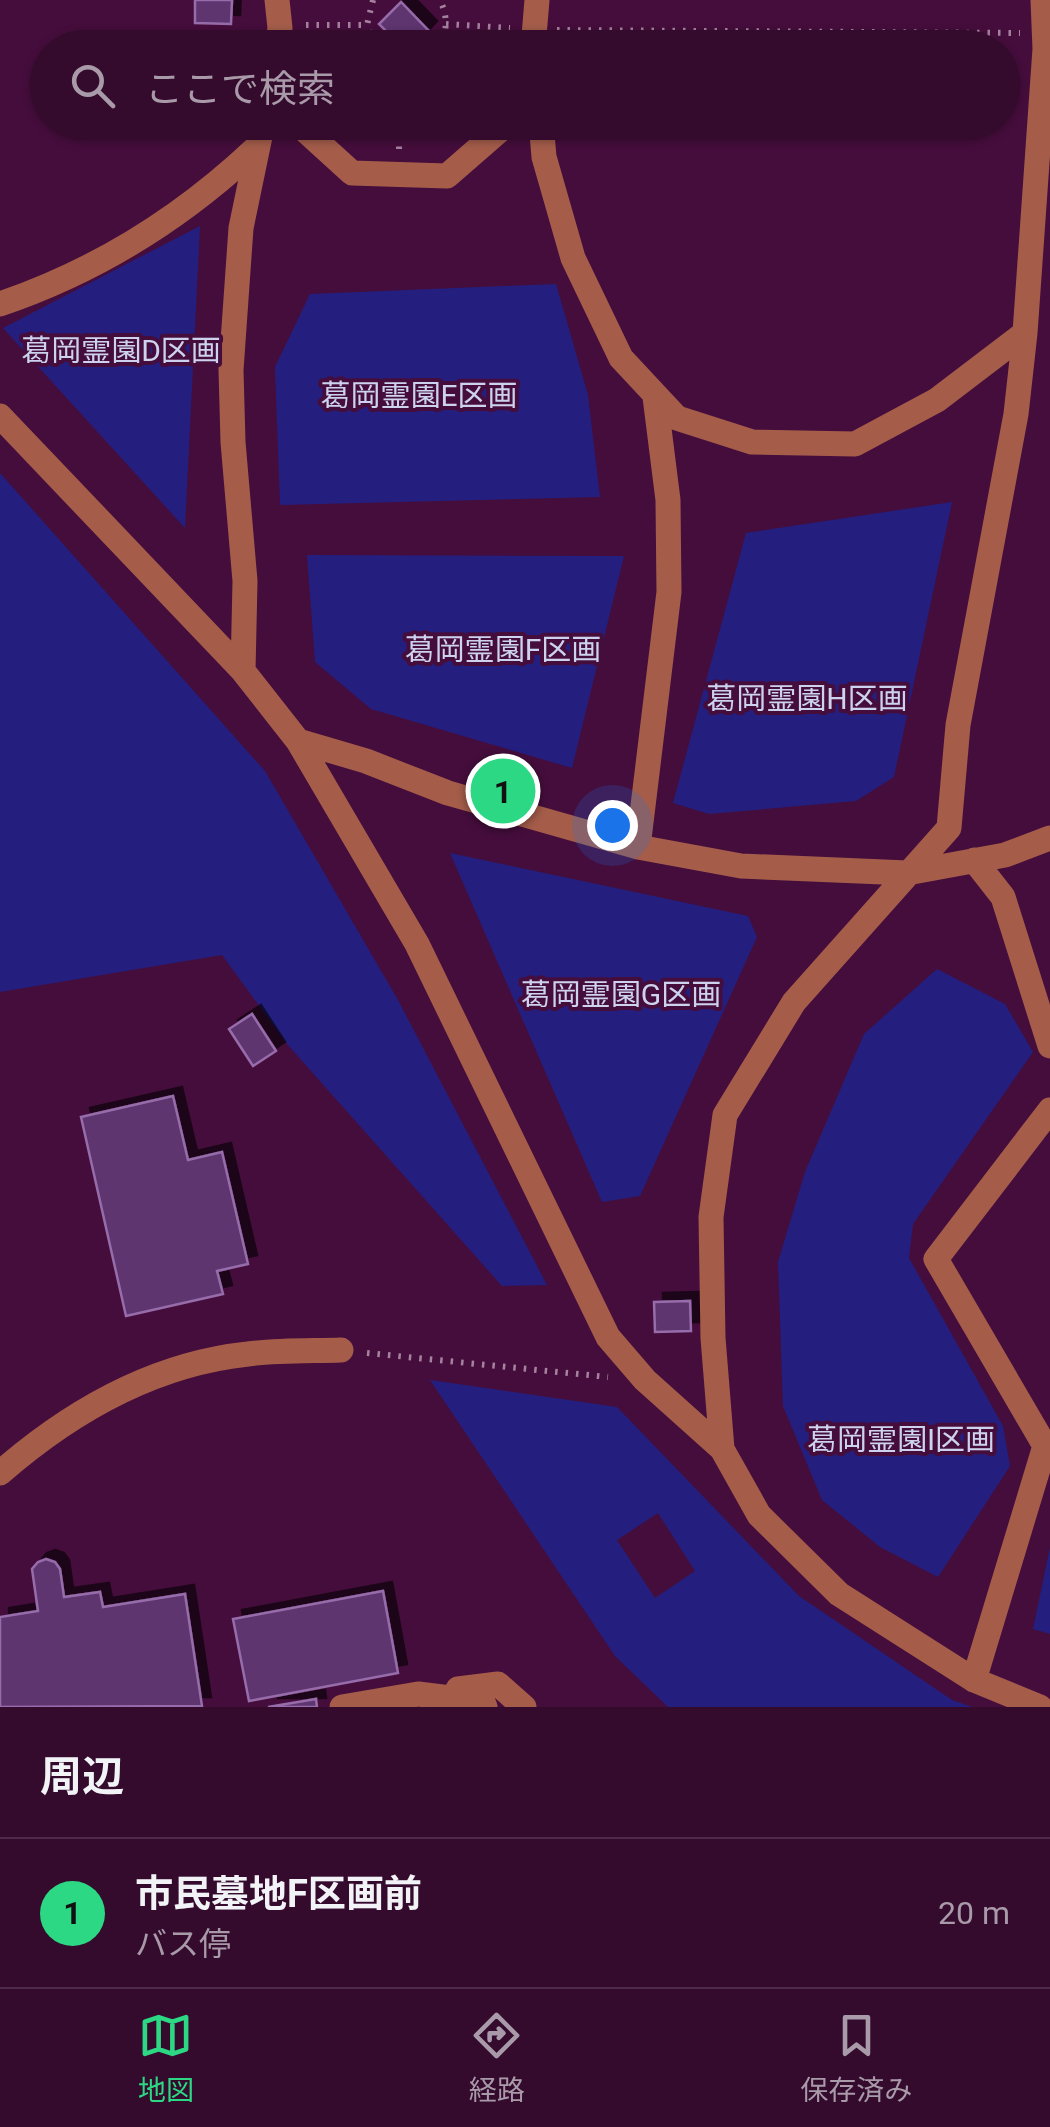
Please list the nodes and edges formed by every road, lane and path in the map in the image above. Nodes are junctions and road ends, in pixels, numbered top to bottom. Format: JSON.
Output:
{"nodes":[{"id":1,"x":277,"y":0,"type":"edge"},
{"id":2,"x":374,"y":0,"type":"edge"},
{"id":3,"x":440,"y":0,"type":"edge"},
{"id":4,"x":537,"y":0,"type":"edge"},
{"id":5,"x":1043,"y":0,"type":"edge"},
{"id":6,"x":446,"y":24,"type":"junction"},
{"id":7,"x":308,"y":25,"type":"dead end"},
{"id":8,"x":366,"y":25,"type":"junction"},
{"id":9,"x":505,"y":28,"type":"dead end"},
{"id":10,"x":280,"y":30,"type":"edge"},
{"id":11,"x":368,"y":30,"type":"edge"},
{"id":12,"x":445,"y":30,"type":"edge"},
{"id":13,"x":534,"y":30,"type":"edge"},
{"id":14,"x":1020,"y":36,"type":"edge"},
{"id":15,"x":1044,"y":36,"type":"junction"},
{"id":16,"x":256,"y":140,"type":"edge"},
{"id":17,"x":259,"y":140,"type":"edge"},
{"id":18,"x":316,"y":140,"type":"edge"},
{"id":19,"x":400,"y":140,"type":"edge"},
{"id":20,"x":488,"y":140,"type":"edge"},
{"id":21,"x":543,"y":140,"type":"edge"},
{"id":22,"x":400,"y":144,"type":"dead end"},
{"id":23,"x":0,"y":304,"type":"edge"},
{"id":24,"x":1025,"y":333,"type":"junction"},
{"id":25,"x":656,"y":397,"type":"junction"},
{"id":26,"x":0,"y":416,"type":"edge"},
{"id":27,"x":243,"y":671,"type":"junction"},
{"id":28,"x":298,"y":741,"type":"junction"},
{"id":29,"x":1050,"y":838,"type":"edge"},
{"id":30,"x":638,"y":847,"type":"junction"},
{"id":31,"x":974,"y":860,"type":"junction"},
{"id":32,"x":907,"y":873,"type":"junction"},
{"id":33,"x":1050,"y":1046,"type":"edge"},
{"id":34,"x":1050,"y":1110,"type":"edge"},
{"id":35,"x":340,"y":1350,"type":"joint"},
{"id":36,"x":645,"y":1380,"type":"junction"},
{"id":37,"x":1048,"y":1445,"type":"edge"},
{"id":38,"x":722,"y":1449,"type":"junction"},
{"id":39,"x":0,"y":1473,"type":"edge"},
{"id":40,"x":974,"y":1680,"type":"junction"},
{"id":41,"x":418,"y":1694,"type":"junction"},
{"id":42,"x":342,"y":1707,"type":"edge"},
{"id":43,"x":485,"y":1707,"type":"edge"},
{"id":44,"x":524,"y":1707,"type":"edge"},
{"id":45,"x":1040,"y":1707,"type":"edge"}],
"edges":[{"from":1,"to":10,"type":"street"},
{"from":2,"to":8,"type":"path"},
{"from":3,"to":6,"type":"path"},
{"from":4,"to":13,"type":"street"},
{"from":5,"to":15,"type":"street"},
{"from":6,"to":9,"type":"path"},
{"from":6,"to":12,"type":"path"},
{"from":7,"to":8,"type":"path"},
{"from":8,"to":11,"type":"path"},
{"from":14,"to":15,"type":"path"},
{"from":15,"to":24,"type":"street"},
{"from":16,"to":23,"type":"street"},
{"from":17,"to":27,"type":"street"},
{"from":18,"to":20,"type":"street"},
{"from":19,"to":22,"type":"path"},
{"from":21,"to":25,"type":"street"},
{"from":24,"to":25,"type":"street"},
{"from":24,"to":32,"type":"street"},
{"from":25,"to":30,"type":"street"},
{"from":26,"to":27,"type":"street"},
{"from":27,"to":28,"type":"street"},
{"from":28,"to":30,"type":"street"},
{"from":28,"to":36,"type":"street"},
{"from":29,"to":31,"type":"street"},
{"from":30,"to":32,"type":"street"},
{"from":31,"to":32,"type":"street"},
{"from":31,"to":33,"type":"street"},
{"from":32,"to":38,"type":"street"},
{"from":34,"to":37,"type":"street"},
{"from":35,"to":36,"type":"path"},
{"from":35,"to":39,"type":"street"},
{"from":36,"to":38,"type":"street"},
{"from":37,"to":40,"type":"street"},
{"from":38,"to":40,"type":"street"},
{"from":40,"to":45,"type":"street"},
{"from":41,"to":42,"type":"street"},
{"from":41,"to":43,"type":"street"},
{"from":41,"to":44,"type":"street"}]}
